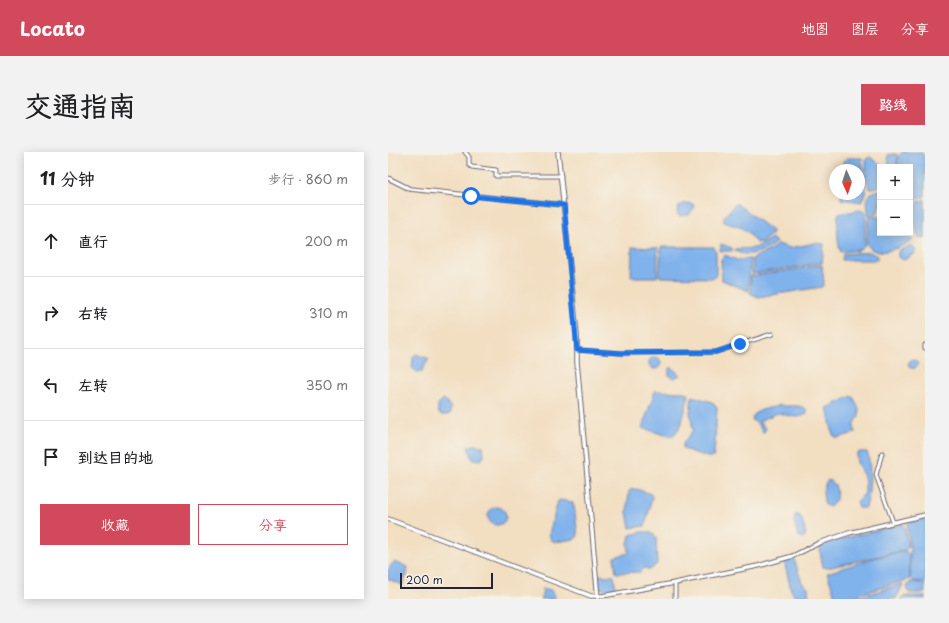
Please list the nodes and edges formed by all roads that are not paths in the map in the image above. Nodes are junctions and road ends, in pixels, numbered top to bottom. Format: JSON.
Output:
{"nodes":[{"id":1,"x":465,"y":152,"type":"edge"},
{"id":2,"x":558,"y":152,"type":"edge"},
{"id":3,"x":561,"y":176,"type":"junction"},
{"id":4,"x":388,"y":178,"type":"edge"},
{"id":5,"x":564,"y":205,"type":"junction"},
{"id":6,"x":772,"y":334,"type":"dead end"},
{"id":7,"x":925,"y":345,"type":"edge"},
{"id":8,"x":925,"y":348,"type":"edge"},
{"id":9,"x":577,"y":350,"type":"junction"},
{"id":10,"x":882,"y":453,"type":"dead end"},
{"id":11,"x":925,"y":515,"type":"edge"},
{"id":12,"x":388,"y":519,"type":"edge"},
{"id":13,"x":893,"y":522,"type":"junction"},
{"id":14,"x":675,"y":583,"type":"junction"},
{"id":15,"x":597,"y":598,"type":"edge"},
{"id":16,"x":676,"y":599,"type":"edge"}],
"edges":[{"from":1,"to":3,"type":"street"},
{"from":2,"to":3,"type":"street"},
{"from":3,"to":5,"type":"street"},
{"from":4,"to":5,"type":"street"},
{"from":5,"to":9,"type":"street"},
{"from":6,"to":9,"type":"street"},
{"from":7,"to":8,"type":"street"},
{"from":9,"to":15,"type":"street"},
{"from":10,"to":13,"type":"street"},
{"from":11,"to":13,"type":"street"},
{"from":12,"to":15,"type":"street"},
{"from":13,"to":14,"type":"street"},
{"from":14,"to":15,"type":"street"},
{"from":14,"to":16,"type":"street"}]}
